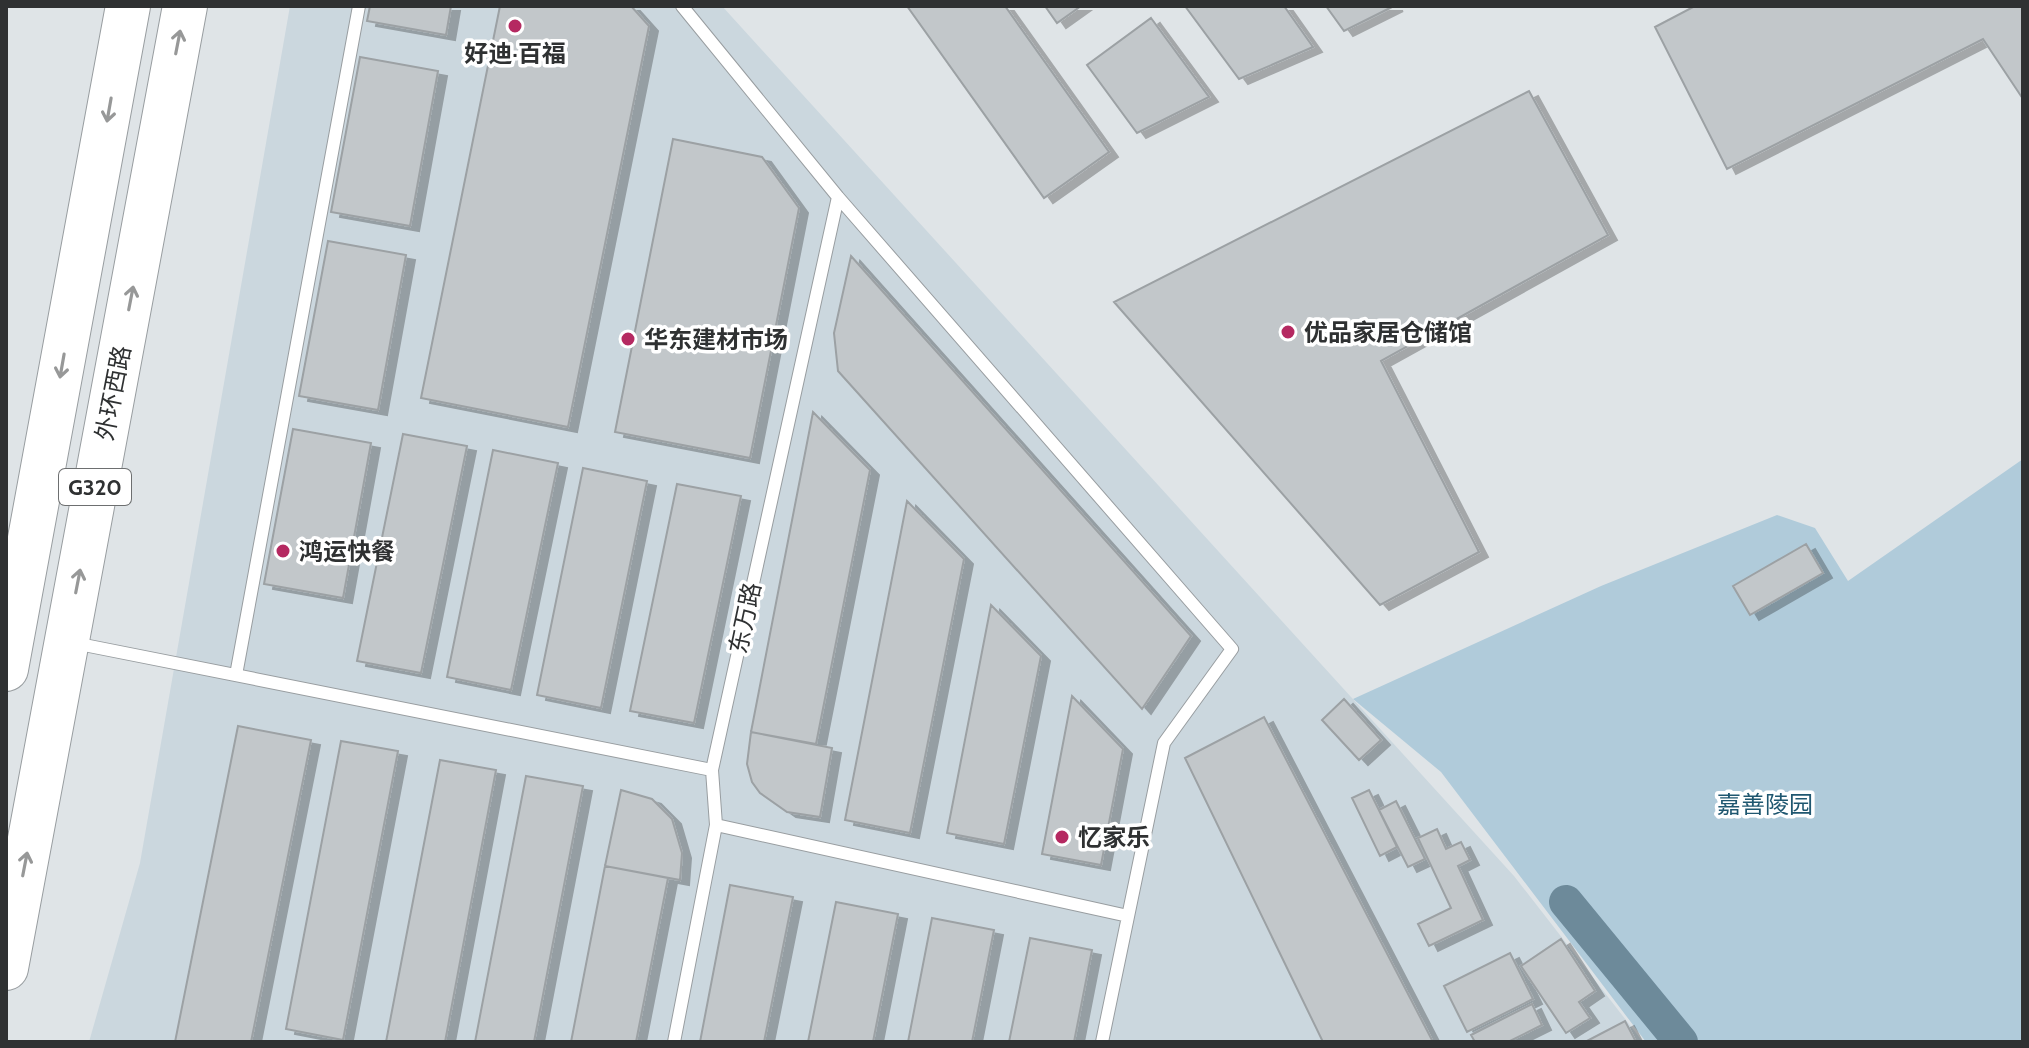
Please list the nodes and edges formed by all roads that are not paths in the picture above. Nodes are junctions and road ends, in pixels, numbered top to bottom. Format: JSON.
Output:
{"nodes":[{"id":1,"x":128,"y":6,"type":"edge"},
{"id":2,"x":185,"y":6,"type":"edge"},
{"id":3,"x":359,"y":6,"type":"edge"},
{"id":4,"x":682,"y":6,"type":"edge"},
{"id":5,"x":838,"y":197,"type":"junction"},
{"id":6,"x":67,"y":642,"type":"junction"},
{"id":7,"x":6,"y":669,"type":"edge"},
{"id":8,"x":236,"y":675,"type":"junction"},
{"id":9,"x":712,"y":770,"type":"junction"},
{"id":10,"x":716,"y":825,"type":"junction"},
{"id":11,"x":1128,"y":916,"type":"junction"},
{"id":12,"x":6,"y":968,"type":"edge"},
{"id":13,"x":674,"y":1042,"type":"edge"},
{"id":14,"x":1102,"y":1042,"type":"edge"}],
"edges":[{"from":1,"to":7,"type":"highway","number":"G320","one_way":true},
{"from":6,"to":2,"type":"highway","name":"外环西路","number":"G320","one_way":true},
{"from":3,"to":8,"type":"lane"},
{"from":4,"to":5,"type":"lane"},
{"from":5,"to":9,"type":"lane","name":"东万路"},
{"from":5,"to":11,"type":"lane"},
{"from":6,"to":8,"type":"lane"},
{"from":12,"to":6,"type":"highway","name":"外环西路","number":"G320","one_way":true},
{"from":8,"to":9,"type":"lane"},
{"from":9,"to":10,"type":"lane","name":"东万路"},
{"from":10,"to":11,"type":"lane"},
{"from":10,"to":13,"type":"lane","name":"东万路"},
{"from":11,"to":14,"type":"lane"}]}
